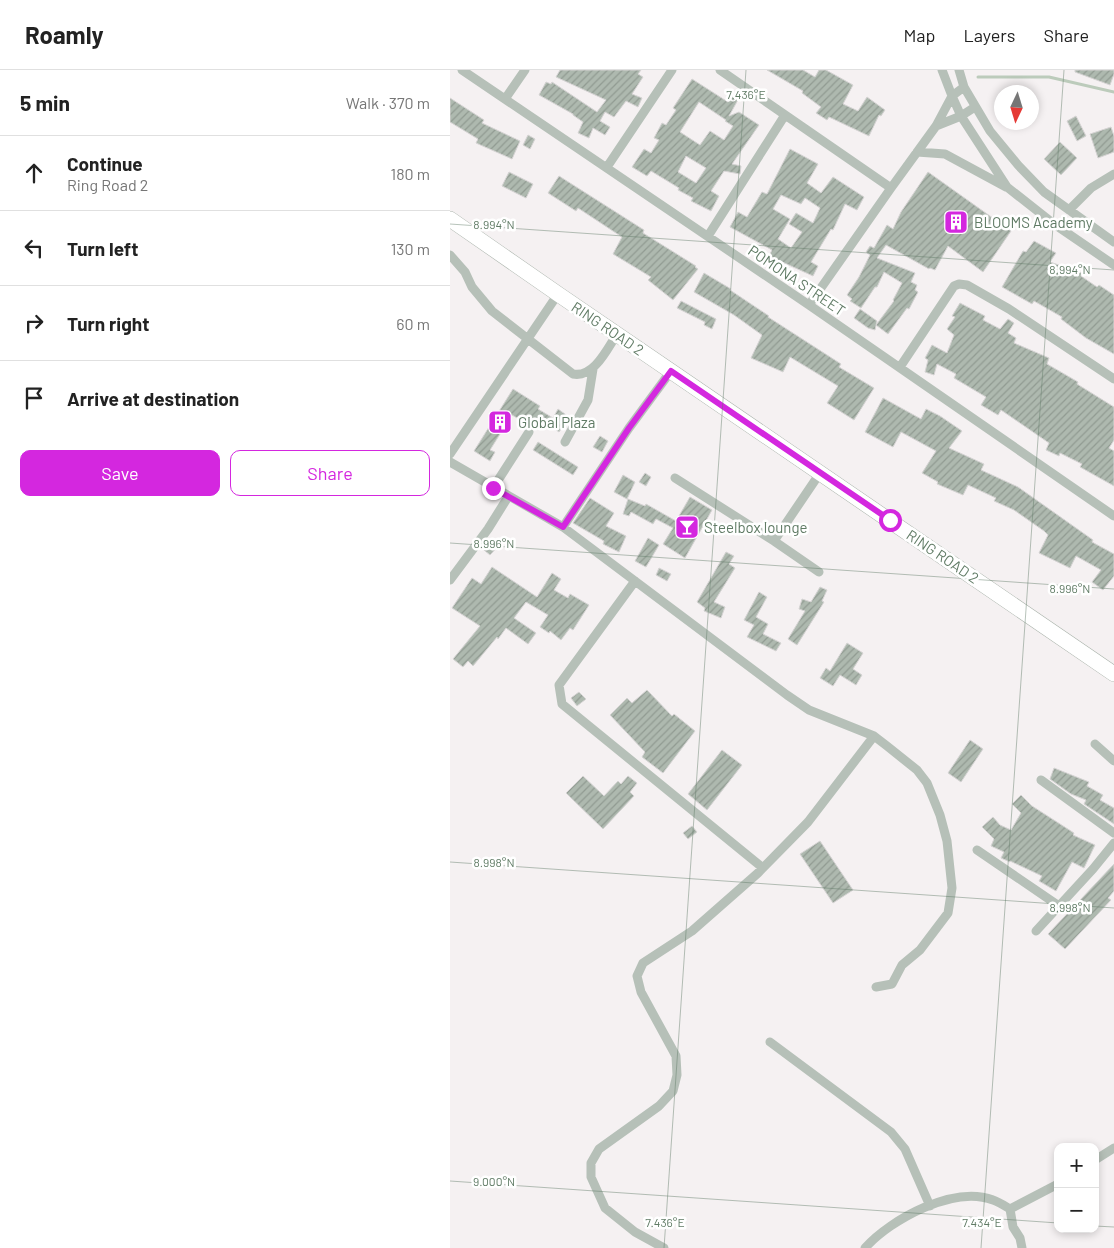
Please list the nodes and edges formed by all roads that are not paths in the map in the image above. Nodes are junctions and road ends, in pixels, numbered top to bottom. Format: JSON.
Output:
{"nodes":[{"id":1,"x":462,"y":70,"type":"edge"},
{"id":2,"x":525,"y":70,"type":"edge"},
{"id":3,"x":672,"y":70,"type":"edge"},
{"id":4,"x":720,"y":70,"type":"edge"},
{"id":5,"x":942,"y":70,"type":"edge"},
{"id":6,"x":959,"y":70,"type":"edge"},
{"id":7,"x":964,"y":87,"type":"junction"},
{"id":8,"x":952,"y":96,"type":"junction"},
{"id":9,"x":505,"y":99,"type":"junction"},
{"id":10,"x":975,"y":106,"type":"junction"},
{"id":11,"x":785,"y":115,"type":"junction"},
{"id":12,"x":961,"y":116,"type":"junction"},
{"id":13,"x":936,"y":126,"type":"junction"},
{"id":14,"x":917,"y":152,"type":"junction"},
{"id":15,"x":606,"y":167,"type":"junction"},
{"id":16,"x":1114,"y":174,"type":"edge"},
{"id":17,"x":1007,"y":187,"type":"junction"},
{"id":18,"x":891,"y":188,"type":"junction"},
{"id":19,"x":1068,"y":210,"type":"junction"},
{"id":20,"x":450,"y":219,"type":"edge"},
{"id":21,"x":708,"y":236,"type":"junction"},
{"id":22,"x":1114,"y":242,"type":"edge"},
{"id":23,"x":450,"y":255,"type":"edge"},
{"id":24,"x":1114,"y":265,"type":"edge"},
{"id":25,"x":558,"y":294,"type":"junction"},
{"id":26,"x":810,"y":305,"type":"junction"},
{"id":27,"x":617,"y":334,"type":"junction"},
{"id":28,"x":528,"y":339,"type":"junction"},
{"id":29,"x":900,"y":367,"type":"junction"},
{"id":30,"x":593,"y":369,"type":"junction"},
{"id":31,"x":671,"y":371,"type":"junction"},
{"id":32,"x":1114,"y":379,"type":"edge"},
{"id":33,"x":529,"y":432,"type":"dead end"},
{"id":34,"x":565,"y":442,"type":"dead end"},
{"id":35,"x":450,"y":454,"type":"edge"},
{"id":36,"x":450,"y":462,"type":"edge"},
{"id":37,"x":820,"y":473,"type":"junction"},
{"id":38,"x":675,"y":478,"type":"dead end"},
{"id":39,"x":493,"y":488,"type":"junction"},
{"id":40,"x":508,"y":497,"type":"junction"},
{"id":41,"x":1114,"y":516,"type":"edge"},
{"id":42,"x":563,"y":527,"type":"junction"},
{"id":43,"x":774,"y":541,"type":"junction"},
{"id":44,"x":819,"y":572,"type":"dead end"},
{"id":45,"x":450,"y":580,"type":"edge"},
{"id":46,"x":635,"y":581,"type":"junction"},
{"id":47,"x":1114,"y":674,"type":"edge"},
{"id":48,"x":874,"y":736,"type":"junction"},
{"id":49,"x":1095,"y":744,"type":"dead end"},
{"id":50,"x":1114,"y":761,"type":"edge"},
{"id":51,"x":1041,"y":780,"type":"dead end"},
{"id":52,"x":1114,"y":833,"type":"edge"},
{"id":53,"x":1114,"y":843,"type":"edge"},
{"id":54,"x":976,"y":850,"type":"dead end"},
{"id":55,"x":763,"y":868,"type":"junction"},
{"id":56,"x":1059,"y":906,"type":"junction"},
{"id":57,"x":1036,"y":931,"type":"dead end"},
{"id":58,"x":876,"y":987,"type":"dead end"},
{"id":59,"x":770,"y":1042,"type":"dead end"},
{"id":60,"x":1114,"y":1148,"type":"edge"},
{"id":61,"x":1099,"y":1157,"type":"edge"},
{"id":62,"x":1054,"y":1186,"type":"edge"},
{"id":63,"x":930,"y":1206,"type":"junction"},
{"id":64,"x":1010,"y":1209,"type":"junction"},
{"id":65,"x":664,"y":1248,"type":"edge"},
{"id":66,"x":865,"y":1248,"type":"edge"},
{"id":67,"x":1022,"y":1248,"type":"edge"}],
"edges":[{"from":1,"to":9,"type":"street","name":"POMONA STREET"},
{"from":2,"to":9,"type":"street"},
{"from":3,"to":15,"type":"street"},
{"from":4,"to":11,"type":"street"},
{"from":5,"to":8,"type":"street"},
{"from":6,"to":7,"type":"street"},
{"from":7,"to":8,"type":"street"},
{"from":7,"to":10,"type":"street"},
{"from":8,"to":12,"type":"street"},
{"from":8,"to":13,"type":"street"},
{"from":9,"to":15,"type":"street","name":"POMONA STREET"},
{"from":10,"to":12,"type":"street"},
{"from":10,"to":19,"type":"street"},
{"from":11,"to":18,"type":"street"},
{"from":11,"to":21,"type":"street"},
{"from":12,"to":13,"type":"street"},
{"from":12,"to":17,"type":"street"},
{"from":13,"to":14,"type":"street"},
{"from":14,"to":17,"type":"street"},
{"from":14,"to":18,"type":"street"},
{"from":15,"to":21,"type":"street","name":"POMONA STREET"},
{"from":16,"to":19,"type":"street"},
{"from":17,"to":24,"type":"street"},
{"from":18,"to":26,"type":"street"},
{"from":19,"to":22,"type":"street"},
{"from":20,"to":25,"type":"main road","name":"RING ROAD 2"},
{"from":21,"to":26,"type":"street","name":"POMONA STREET"},
{"from":23,"to":28,"type":"street"},
{"from":25,"to":27,"type":"main road","name":"RING ROAD 2"},
{"from":25,"to":28,"type":"street"},
{"from":26,"to":29,"type":"street","name":"POMONA STREET"},
{"from":27,"to":30,"type":"street"},
{"from":27,"to":31,"type":"main road","name":"RING ROAD 2"},
{"from":28,"to":30,"type":"street"},
{"from":28,"to":35,"type":"street"},
{"from":29,"to":32,"type":"street"},
{"from":29,"to":41,"type":"street","name":"POMONA STREET"},
{"from":30,"to":34,"type":"street"},
{"from":31,"to":37,"type":"main road","name":"RING ROAD 2"},
{"from":31,"to":42,"type":"street"},
{"from":33,"to":39,"type":"street"},
{"from":36,"to":39,"type":"street"},
{"from":37,"to":43,"type":"street"},
{"from":37,"to":47,"type":"main road","name":"RING ROAD 2"},
{"from":38,"to":43,"type":"street"},
{"from":39,"to":40,"type":"street"},
{"from":40,"to":42,"type":"street"},
{"from":40,"to":45,"type":"street"},
{"from":42,"to":46,"type":"street"},
{"from":43,"to":44,"type":"street"},
{"from":46,"to":48,"type":"street"},
{"from":46,"to":55,"type":"street"},
{"from":48,"to":55,"type":"street"},
{"from":48,"to":58,"type":"street"},
{"from":49,"to":50,"type":"street"},
{"from":51,"to":52,"type":"street"},
{"from":53,"to":56,"type":"street"},
{"from":54,"to":56,"type":"street"},
{"from":55,"to":65,"type":"street"},
{"from":56,"to":57,"type":"street"},
{"from":59,"to":63,"type":"street"},
{"from":60,"to":61,"type":"street"},
{"from":62,"to":64,"type":"street"},
{"from":63,"to":64,"type":"street"},
{"from":63,"to":66,"type":"street"},
{"from":64,"to":67,"type":"street"}]}
